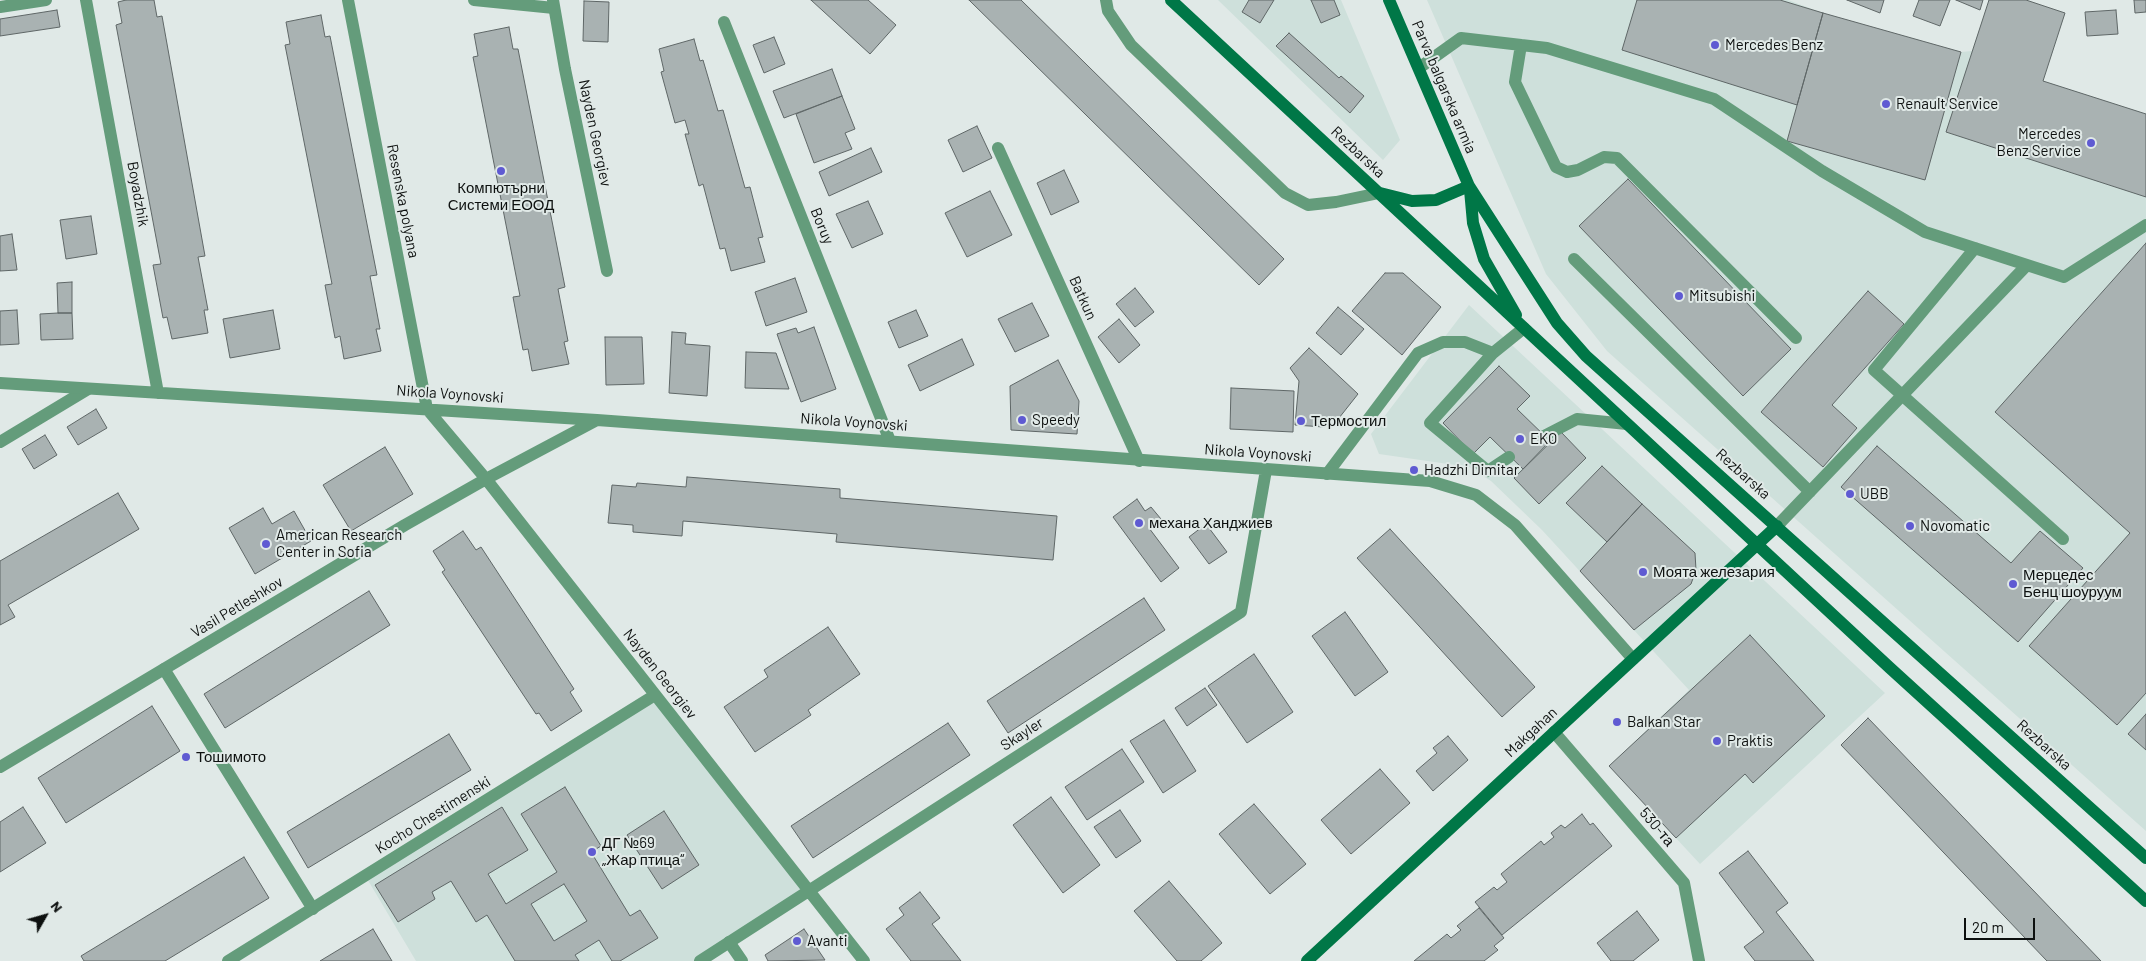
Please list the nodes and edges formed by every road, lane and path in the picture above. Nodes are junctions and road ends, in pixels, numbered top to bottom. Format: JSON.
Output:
{"nodes":[{"id":1,"x":46,"y":0,"type":"edge"},
{"id":2,"x":86,"y":0,"type":"edge"},
{"id":3,"x":348,"y":0,"type":"edge"},
{"id":4,"x":474,"y":0,"type":"edge"},
{"id":5,"x":1106,"y":0,"type":"edge"},
{"id":6,"x":1171,"y":0,"type":"edge"},
{"id":7,"x":1389,"y":0,"type":"edge"},
{"id":8,"x":553,"y":4,"type":"edge"},
{"id":9,"x":0,"y":7,"type":"edge"},
{"id":10,"x":724,"y":22,"type":"dead end"},
{"id":11,"x":1521,"y":45,"type":"junction"},
{"id":12,"x":1419,"y":68,"type":"junction"},
{"id":13,"x":998,"y":148,"type":"dead end"},
{"id":14,"x":1469,"y":186,"type":"junction"},
{"id":15,"x":1379,"y":193,"type":"junction"},
{"id":16,"x":2146,"y":225,"type":"edge"},
{"id":17,"x":1976,"y":248,"type":"junction"},
{"id":18,"x":1574,"y":259,"type":"dead end"},
{"id":19,"x":2027,"y":265,"type":"junction"},
{"id":20,"x":607,"y":271,"type":"dead end"},
{"id":21,"x":1524,"y":328,"type":"junction"},
{"id":22,"x":1796,"y":338,"type":"dead end"},
{"id":23,"x":1493,"y":353,"type":"junction"},
{"id":24,"x":0,"y":383,"type":"edge"},
{"id":25,"x":88,"y":388,"type":"junction"},
{"id":26,"x":158,"y":393,"type":"junction"},
{"id":27,"x":1902,"y":396,"type":"junction"},
{"id":28,"x":427,"y":409,"type":"junction"},
{"id":29,"x":597,"y":420,"type":"junction"},
{"id":30,"x":1627,"y":424,"type":"junction"},
{"id":31,"x":1544,"y":436,"type":"dead end"},
{"id":32,"x":890,"y":441,"type":"junction"},
{"id":33,"x":0,"y":442,"type":"edge"},
{"id":34,"x":1509,"y":457,"type":"dead end"},
{"id":35,"x":1139,"y":460,"type":"junction"},
{"id":36,"x":1266,"y":470,"type":"junction"},
{"id":37,"x":1327,"y":474,"type":"junction"},
{"id":38,"x":486,"y":479,"type":"junction"},
{"id":39,"x":1810,"y":492,"type":"junction"},
{"id":40,"x":1777,"y":526,"type":"junction"},
{"id":41,"x":2063,"y":539,"type":"dead end"},
{"id":42,"x":1757,"y":544,"type":"junction"},
{"id":43,"x":1633,"y":659,"type":"junction"},
{"id":44,"x":164,"y":669,"type":"junction"},
{"id":45,"x":655,"y":695,"type":"junction"},
{"id":46,"x":1554,"y":732,"type":"junction"},
{"id":47,"x":0,"y":767,"type":"edge"},
{"id":48,"x":2146,"y":858,"type":"edge"},
{"id":49,"x":809,"y":890,"type":"junction"},
{"id":50,"x":2146,"y":901,"type":"edge"},
{"id":51,"x":313,"y":909,"type":"junction"},
{"id":52,"x":729,"y":942,"type":"junction"},
{"id":53,"x":228,"y":961,"type":"edge"},
{"id":54,"x":700,"y":961,"type":"edge"},
{"id":55,"x":742,"y":961,"type":"edge"},
{"id":56,"x":864,"y":961,"type":"edge"},
{"id":57,"x":1307,"y":961,"type":"edge"},
{"id":58,"x":1698,"y":961,"type":"edge"}],
"edges":[{"from":1,"to":9,"type":"street"},
{"from":2,"to":26,"type":"street","name":"Boyadzhik"},
{"from":3,"to":28,"type":"street","name":"Resenska polyana"},
{"from":4,"to":8,"type":"street"},
{"from":5,"to":15,"type":"street"},
{"from":6,"to":15,"type":"street","name":"Rezbarska"},
{"from":7,"to":12,"type":"street","name":"Parva balgarska armia"},
{"from":8,"to":20,"type":"street","name":"Nayden Georgiev"},
{"from":10,"to":32,"type":"street","name":"Boruy"},
{"from":11,"to":12,"type":"street"},
{"from":11,"to":17,"type":"street"},
{"from":11,"to":22,"type":"street"},
{"from":12,"to":14,"type":"street","name":"Parva balgarska armia"},
{"from":13,"to":35,"type":"street","name":"Batkun"},
{"from":14,"to":15,"type":"street"},
{"from":14,"to":21,"type":"street","name":"Rezbarska"},
{"from":14,"to":40,"type":"street","name":"Rezbarska"},
{"from":15,"to":21,"type":"street","name":"Rezbarska"},
{"from":16,"to":19,"type":"street"},
{"from":17,"to":19,"type":"street"},
{"from":17,"to":27,"type":"street"},
{"from":18,"to":39,"type":"street"},
{"from":19,"to":27,"type":"street"},
{"from":21,"to":23,"type":"street"},
{"from":21,"to":30,"type":"street","name":"Rezbarska"},
{"from":23,"to":34,"type":"street"},
{"from":23,"to":37,"type":"street"},
{"from":24,"to":25,"type":"street","name":"Nikola Voynovski"},
{"from":25,"to":26,"type":"street","name":"Nikola Voynovski"},
{"from":25,"to":33,"type":"street"},
{"from":26,"to":28,"type":"street","name":"Nikola Voynovski"},
{"from":27,"to":39,"type":"street"},
{"from":27,"to":41,"type":"street"},
{"from":28,"to":29,"type":"street","name":"Nikola Voynovski"},
{"from":28,"to":38,"type":"street","name":"Nayden Georgiev"},
{"from":29,"to":32,"type":"street","name":"Nikola Voynovski"},
{"from":29,"to":38,"type":"street","name":"Vasil Petleshkov"},
{"from":30,"to":31,"type":"street"},
{"from":30,"to":42,"type":"street","name":"Rezbarska"},
{"from":32,"to":35,"type":"street","name":"Nikola Voynovski"},
{"from":35,"to":36,"type":"street","name":"Nikola Voynovski"},
{"from":36,"to":37,"type":"street","name":"Nikola Voynovski"},
{"from":36,"to":49,"type":"street","name":"Skayler"},
{"from":37,"to":43,"type":"street","name":"Nikola Voynovski"},
{"from":38,"to":44,"type":"street","name":"Vasil Petleshkov"},
{"from":38,"to":45,"type":"street","name":"Nayden Georgiev"},
{"from":39,"to":40,"type":"street"},
{"from":40,"to":42,"type":"street","name":"Makgahan"},
{"from":40,"to":48,"type":"street","name":"Rezbarska"},
{"from":42,"to":43,"type":"street","name":"Makgahan"},
{"from":42,"to":50,"type":"street","name":"Rezbarska"},
{"from":43,"to":46,"type":"street","name":"Makgahan"},
{"from":44,"to":47,"type":"street","name":"Vasil Petleshkov"},
{"from":44,"to":51,"type":"street"},
{"from":45,"to":49,"type":"street","name":"Nayden Georgiev"},
{"from":45,"to":51,"type":"street","name":"Kocho Chestimenski"},
{"from":46,"to":57,"type":"street","name":"Makgahan"},
{"from":46,"to":58,"type":"street","name":"530-та"},
{"from":49,"to":52,"type":"street","name":"Skayler"},
{"from":49,"to":56,"type":"street","name":"Nayden Georgiev"},
{"from":51,"to":53,"type":"street","name":"Kocho Chestimenski"},
{"from":52,"to":54,"type":"street","name":"Skayler"},
{"from":52,"to":55,"type":"street"}]}
